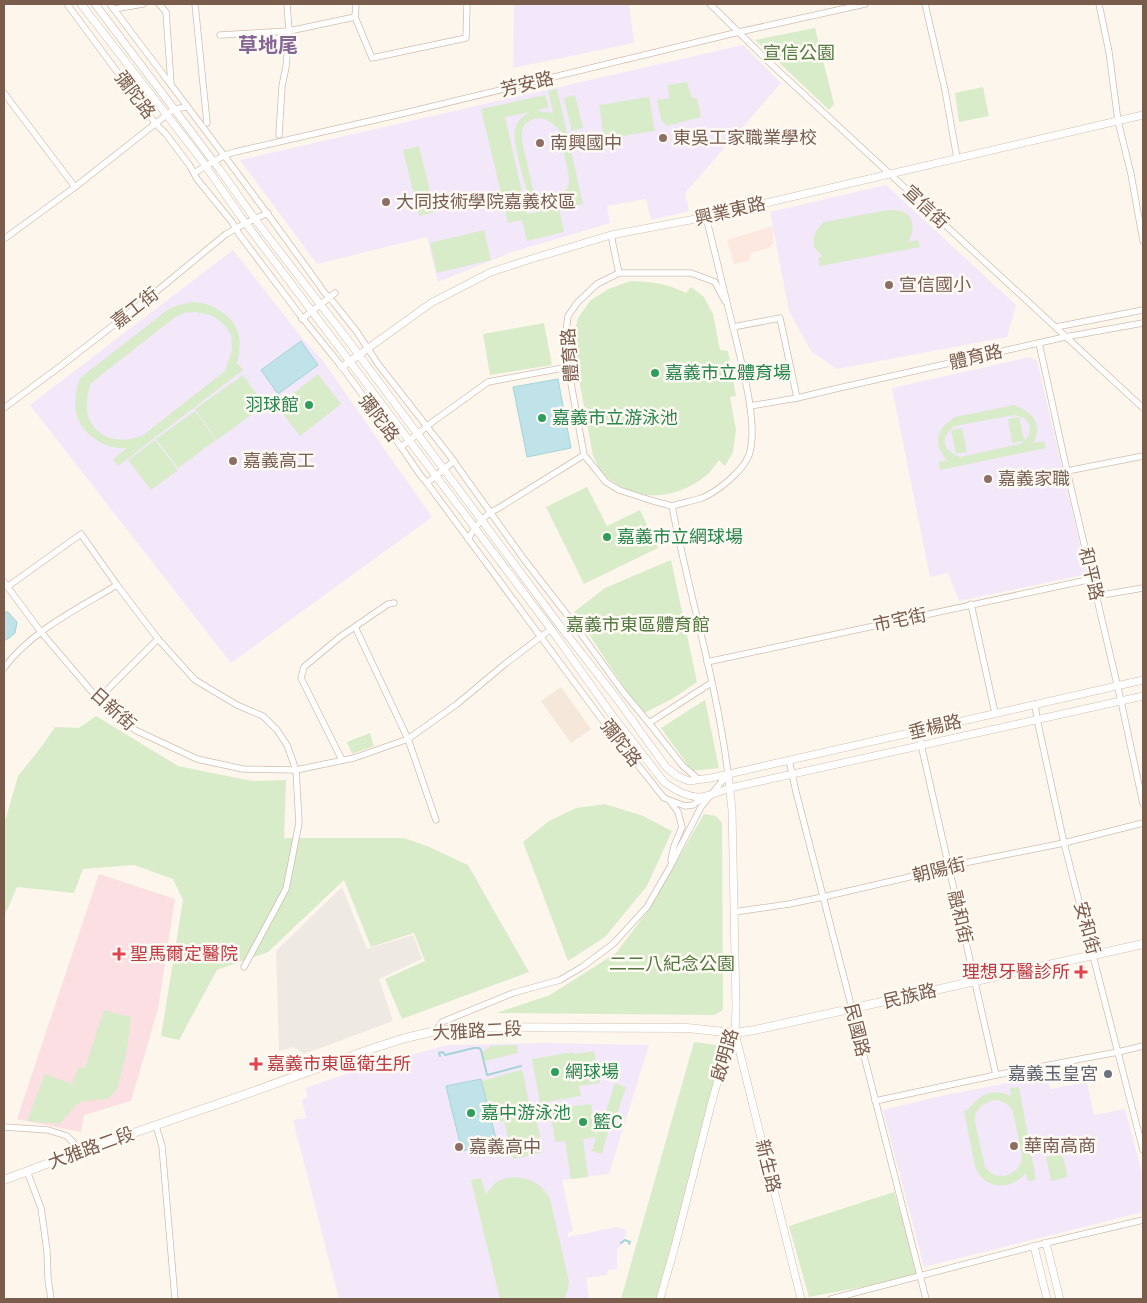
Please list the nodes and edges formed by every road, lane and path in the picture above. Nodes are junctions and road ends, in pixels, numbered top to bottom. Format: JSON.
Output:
{"nodes":[{"id":1,"x":67,"y":4,"type":"edge"},
{"id":2,"x":81,"y":4,"type":"edge"},
{"id":3,"x":96,"y":4,"type":"edge"},
{"id":4,"x":143,"y":4,"type":"edge"},
{"id":5,"x":159,"y":4,"type":"edge"},
{"id":6,"x":195,"y":4,"type":"edge"},
{"id":7,"x":287,"y":4,"type":"edge"},
{"id":8,"x":356,"y":4,"type":"edge"},
{"id":9,"x":467,"y":4,"type":"edge"},
{"id":10,"x":710,"y":4,"type":"edge"},
{"id":11,"x":865,"y":4,"type":"edge"},
{"id":12,"x":925,"y":4,"type":"edge"},
{"id":13,"x":1099,"y":4,"type":"edge"},
{"id":14,"x":112,"y":6,"type":"edge"},
{"id":15,"x":355,"y":17,"type":"junction"},
{"id":16,"x":289,"y":31,"type":"junction"},
{"id":17,"x":739,"y":32,"type":"junction"},
{"id":18,"x":220,"y":34,"type":"dead end"},
{"id":19,"x":172,"y":85,"type":"junction"},
{"id":20,"x":4,"y":92,"type":"edge"},
{"id":21,"x":187,"y":107,"type":"junction"},
{"id":22,"x":174,"y":109,"type":"junction"},
{"id":23,"x":166,"y":115,"type":"junction"},
{"id":24,"x":1143,"y":115,"type":"edge"},
{"id":25,"x":1118,"y":121,"type":"junction"},
{"id":26,"x":155,"y":123,"type":"junction"},
{"id":27,"x":207,"y":123,"type":"dead end"},
{"id":28,"x":278,"y":135,"type":"dead end"},
{"id":29,"x":225,"y":155,"type":"junction"},
{"id":30,"x":957,"y":158,"type":"junction"},
{"id":31,"x":214,"y":161,"type":"junction"},
{"id":32,"x":205,"y":166,"type":"junction"},
{"id":33,"x":194,"y":173,"type":"junction"},
{"id":34,"x":890,"y":174,"type":"junction"},
{"id":35,"x":75,"y":187,"type":"junction"},
{"id":36,"x":268,"y":213,"type":"junction"},
{"id":37,"x":706,"y":217,"type":"junction"},
{"id":38,"x":255,"y":218,"type":"junction"},
{"id":39,"x":246,"y":222,"type":"junction"},
{"id":40,"x":236,"y":228,"type":"junction"},
{"id":41,"x":611,"y":236,"type":"junction"},
{"id":42,"x":4,"y":239,"type":"edge"},
{"id":43,"x":1143,"y":241,"type":"edge"},
{"id":44,"x":619,"y":274,"type":"junction"},
{"id":45,"x":335,"y":293,"type":"dead end"},
{"id":46,"x":329,"y":298,"type":"junction"},
{"id":47,"x":320,"y":305,"type":"junction"},
{"id":48,"x":730,"y":310,"type":"junction"},
{"id":49,"x":1143,"y":310,"type":"edge"},
{"id":50,"x":313,"y":311,"type":"junction"},
{"id":51,"x":302,"y":319,"type":"junction"},
{"id":52,"x":1143,"y":323,"type":"edge"},
{"id":53,"x":733,"y":327,"type":"junction"},
{"id":54,"x":1056,"y":327,"type":"junction"},
{"id":55,"x":1065,"y":337,"type":"junction"},
{"id":56,"x":1039,"y":343,"type":"junction"},
{"id":57,"x":367,"y":348,"type":"junction"},
{"id":58,"x":358,"y":355,"type":"junction"},
{"id":59,"x":350,"y":361,"type":"junction"},
{"id":60,"x":342,"y":367,"type":"junction"},
{"id":61,"x":568,"y":367,"type":"junction"},
{"id":62,"x":797,"y":398,"type":"junction"},
{"id":63,"x":750,"y":406,"type":"junction"},
{"id":64,"x":4,"y":408,"type":"edge"},
{"id":65,"x":1143,"y":408,"type":"edge"},
{"id":66,"x":429,"y":424,"type":"junction"},
{"id":67,"x":417,"y":434,"type":"junction"},
{"id":68,"x":409,"y":440,"type":"junction"},
{"id":69,"x":401,"y":448,"type":"junction"},
{"id":70,"x":584,"y":455,"type":"junction"},
{"id":71,"x":1143,"y":456,"type":"edge"},
{"id":72,"x":454,"y":461,"type":"junction"},
{"id":73,"x":444,"y":470,"type":"junction"},
{"id":74,"x":1067,"y":471,"type":"junction"},
{"id":75,"x":435,"y":476,"type":"junction"},
{"id":76,"x":427,"y":483,"type":"junction"},
{"id":77,"x":672,"y":506,"type":"junction"},
{"id":78,"x":491,"y":511,"type":"junction"},
{"id":79,"x":482,"y":519,"type":"junction"},
{"id":80,"x":474,"y":528,"type":"junction"},
{"id":81,"x":468,"y":539,"type":"junction"},
{"id":82,"x":1092,"y":579,"type":"junction"},
{"id":83,"x":6,"y":584,"type":"edge"},
{"id":84,"x":117,"y":585,"type":"junction"},
{"id":85,"x":1143,"y":588,"type":"edge"},
{"id":86,"x":1096,"y":596,"type":"junction"},
{"id":87,"x":394,"y":604,"type":"dead end"},
{"id":88,"x":971,"y":604,"type":"junction"},
{"id":89,"x":355,"y":627,"type":"junction"},
{"id":90,"x":551,"y":629,"type":"junction"},
{"id":91,"x":41,"y":632,"type":"junction"},
{"id":92,"x":541,"y":637,"type":"junction"},
{"id":93,"x":158,"y":639,"type":"junction"},
{"id":94,"x":707,"y":662,"type":"junction"},
{"id":95,"x":4,"y":668,"type":"edge"},
{"id":96,"x":1143,"y":680,"type":"edge"},
{"id":97,"x":711,"y":682,"type":"junction"},
{"id":98,"x":1118,"y":686,"type":"junction"},
{"id":99,"x":1143,"y":696,"type":"edge"},
{"id":100,"x":98,"y":699,"type":"junction"},
{"id":101,"x":1121,"y":701,"type":"junction"},
{"id":102,"x":1035,"y":704,"type":"junction"},
{"id":103,"x":995,"y":714,"type":"junction"},
{"id":104,"x":1038,"y":719,"type":"junction"},
{"id":105,"x":649,"y":722,"type":"junction"},
{"id":106,"x":918,"y":731,"type":"junction"},
{"id":107,"x":408,"y":739,"type":"junction"},
{"id":108,"x":922,"y":745,"type":"junction"},
{"id":109,"x":342,"y":760,"type":"junction"},
{"id":110,"x":789,"y":760,"type":"junction"},
{"id":111,"x":296,"y":770,"type":"junction"},
{"id":112,"x":728,"y":774,"type":"junction"},
{"id":113,"x":792,"y":774,"type":"junction"},
{"id":114,"x":698,"y":779,"type":"junction"},
{"id":115,"x":730,"y":788,"type":"junction"},
{"id":116,"x":707,"y":796,"type":"junction"},
{"id":117,"x":669,"y":800,"type":"junction"},
{"id":118,"x":1143,"y":804,"type":"edge"},
{"id":119,"x":436,"y":820,"type":"dead end"},
{"id":120,"x":1143,"y":822,"type":"edge"},
{"id":121,"x":1064,"y":843,"type":"junction"},
{"id":122,"x":949,"y":866,"type":"junction"},
{"id":123,"x":670,"y":867,"type":"junction"},
{"id":124,"x":823,"y":897,"type":"junction"},
{"id":125,"x":734,"y":912,"type":"junction"},
{"id":126,"x":1143,"y":944,"type":"edge"},
{"id":127,"x":1094,"y":955,"type":"junction"},
{"id":128,"x":244,"y":967,"type":"dead end"},
{"id":129,"x":975,"y":981,"type":"junction"},
{"id":130,"x":852,"y":1008,"type":"junction"},
{"id":131,"x":436,"y":1031,"type":"junction"},
{"id":132,"x":735,"y":1033,"type":"junction"},
{"id":133,"x":1143,"y":1046,"type":"edge"},
{"id":134,"x":1118,"y":1052,"type":"junction"},
{"id":135,"x":996,"y":1075,"type":"junction"},
{"id":136,"x":875,"y":1101,"type":"junction"},
{"id":137,"x":156,"y":1126,"type":"junction"},
{"id":138,"x":4,"y":1127,"type":"edge"},
{"id":139,"x":1142,"y":1140,"type":"edge"},
{"id":140,"x":1143,"y":1150,"type":"edge"},
{"id":141,"x":81,"y":1151,"type":"junction"},
{"id":142,"x":27,"y":1171,"type":"junction"},
{"id":143,"x":4,"y":1180,"type":"edge"},
{"id":144,"x":1143,"y":1220,"type":"edge"},
{"id":145,"x":1046,"y":1243,"type":"junction"},
{"id":146,"x":1034,"y":1246,"type":"junction"},
{"id":147,"x":920,"y":1276,"type":"junction"},
{"id":148,"x":51,"y":1299,"type":"edge"},
{"id":149,"x":175,"y":1299,"type":"edge"},
{"id":150,"x":660,"y":1299,"type":"edge"},
{"id":151,"x":800,"y":1299,"type":"edge"},
{"id":152,"x":830,"y":1299,"type":"edge"},
{"id":153,"x":926,"y":1299,"type":"edge"},
{"id":154,"x":1048,"y":1299,"type":"edge"},
{"id":155,"x":1060,"y":1299,"type":"edge"}],
"edges":[{"from":1,"to":26,"type":"street","name":"彌陀路"},
{"from":2,"to":23,"type":"street","name":"彌陀路"},
{"from":3,"to":22,"type":"street","name":"彌陀路"},
{"from":4,"to":14,"type":"street"},
{"from":5,"to":19,"type":"street"},
{"from":6,"to":27,"type":"street"},
{"from":7,"to":16,"type":"street"},
{"from":8,"to":15,"type":"street"},
{"from":9,"to":15,"type":"street"},
{"from":10,"to":17,"type":"street","name":"宣信街"},
{"from":11,"to":17,"type":"street","name":"芳安路"},
{"from":12,"to":30,"type":"street"},
{"from":13,"to":25,"type":"street"},
{"from":14,"to":19,"type":"street","name":"彌陀路"},
{"from":15,"to":16,"type":"street"},
{"from":16,"to":18,"type":"street"},
{"from":16,"to":28,"type":"street"},
{"from":17,"to":29,"type":"street","name":"芳安路"},
{"from":17,"to":34,"type":"street","name":"宣信街"},
{"from":19,"to":21,"type":"street","name":"彌陀路"},
{"from":20,"to":35,"type":"street"},
{"from":21,"to":22,"type":"street"},
{"from":21,"to":29,"type":"street","name":"彌陀路"},
{"from":22,"to":23,"type":"street"},
{"from":22,"to":31,"type":"street","name":"彌陀路"},
{"from":23,"to":26,"type":"street"},
{"from":23,"to":32,"type":"street","name":"彌陀路"},
{"from":24,"to":25,"type":"street","name":"興業東路"},
{"from":25,"to":30,"type":"street","name":"興業東路"},
{"from":25,"to":43,"type":"street"},
{"from":26,"to":33,"type":"street","name":"彌陀路"},
{"from":26,"to":35,"type":"street"},
{"from":29,"to":31,"type":"street","name":"芳安路"},
{"from":29,"to":36,"type":"street","name":"彌陀路"},
{"from":30,"to":34,"type":"street","name":"興業東路"},
{"from":31,"to":32,"type":"street","name":"芳安路"},
{"from":31,"to":38,"type":"street","name":"彌陀路"},
{"from":32,"to":33,"type":"street","name":"芳安路"},
{"from":32,"to":39,"type":"street","name":"彌陀路"},
{"from":33,"to":40,"type":"street","name":"彌陀路"},
{"from":34,"to":37,"type":"street","name":"興業東路"},
{"from":34,"to":54,"type":"street","name":"宣信街"},
{"from":35,"to":42,"type":"street"},
{"from":36,"to":38,"type":"street","name":"嘉工街"},
{"from":36,"to":46,"type":"street","name":"彌陀路"},
{"from":37,"to":41,"type":"street","name":"興業東路"},
{"from":37,"to":48,"type":"street","name":"體育路"},
{"from":38,"to":39,"type":"street","name":"嘉工街"},
{"from":38,"to":47,"type":"street","name":"彌陀路"},
{"from":39,"to":40,"type":"street","name":"嘉工街"},
{"from":39,"to":50,"type":"street","name":"彌陀路"},
{"from":40,"to":51,"type":"street","name":"彌陀路"},
{"from":40,"to":64,"type":"street","name":"嘉工街"},
{"from":41,"to":44,"type":"street"},
{"from":41,"to":57,"type":"street","name":"興業東路"},
{"from":44,"to":48,"type":"street","name":"體育路"},
{"from":44,"to":61,"type":"street","name":"體育路"},
{"from":45,"to":46,"type":"street"},
{"from":46,"to":47,"type":"street"},
{"from":46,"to":57,"type":"street","name":"彌陀路"},
{"from":47,"to":50,"type":"street"},
{"from":47,"to":58,"type":"street","name":"彌陀路"},
{"from":48,"to":53,"type":"street","name":"體育路"},
{"from":49,"to":54,"type":"street"},
{"from":50,"to":51,"type":"street"},
{"from":50,"to":59,"type":"street","name":"彌陀路"},
{"from":51,"to":60,"type":"street","name":"彌陀路"},
{"from":52,"to":55,"type":"street","name":"體育路"},
{"from":53,"to":62,"type":"street"},
{"from":53,"to":63,"type":"street","name":"體育路"},
{"from":54,"to":55,"type":"street","name":"宣信街"},
{"from":55,"to":56,"type":"street","name":"體育路"},
{"from":55,"to":65,"type":"street","name":"宣信街"},
{"from":56,"to":62,"type":"street","name":"體育路"},
{"from":56,"to":74,"type":"street","name":"和平路"},
{"from":57,"to":58,"type":"street","name":"興業東路"},
{"from":57,"to":66,"type":"street","name":"彌陀路"},
{"from":58,"to":59,"type":"street","name":"興業東路"},
{"from":58,"to":67,"type":"street","name":"彌陀路"},
{"from":59,"to":60,"type":"street","name":"興業東路"},
{"from":59,"to":68,"type":"street","name":"彌陀路"},
{"from":60,"to":69,"type":"street","name":"彌陀路"},
{"from":61,"to":66,"type":"street"},
{"from":61,"to":70,"type":"street","name":"體育路"},
{"from":62,"to":63,"type":"street","name":"體育路"},
{"from":63,"to":77,"type":"street","name":"體育路"},
{"from":66,"to":67,"type":"street"},
{"from":66,"to":72,"type":"street","name":"彌陀路"},
{"from":67,"to":68,"type":"street"},
{"from":67,"to":73,"type":"street","name":"彌陀路"},
{"from":68,"to":69,"type":"street"},
{"from":68,"to":75,"type":"street","name":"彌陀路"},
{"from":69,"to":76,"type":"street","name":"彌陀路"},
{"from":70,"to":77,"type":"street","name":"體育路"},
{"from":70,"to":78,"type":"street"},
{"from":71,"to":74,"type":"street"},
{"from":72,"to":73,"type":"street"},
{"from":72,"to":78,"type":"street","name":"彌陀路"},
{"from":73,"to":75,"type":"street"},
{"from":73,"to":79,"type":"street","name":"彌陀路"},
{"from":74,"to":82,"type":"street","name":"和平路"},
{"from":75,"to":76,"type":"street"},
{"from":75,"to":80,"type":"street","name":"彌陀路"},
{"from":76,"to":81,"type":"street","name":"彌陀路"},
{"from":77,"to":94,"type":"street"},
{"from":78,"to":79,"type":"street"},
{"from":78,"to":105,"type":"street","name":"彌陀路"},
{"from":79,"to":80,"type":"street"},
{"from":79,"to":114,"type":"street","name":"彌陀路"},
{"from":80,"to":81,"type":"street"},
{"from":80,"to":90,"type":"street","name":"彌陀路"},
{"from":81,"to":92,"type":"street","name":"彌陀路"},
{"from":82,"to":86,"type":"street","name":"和平路"},
{"from":82,"to":88,"type":"street","name":"市宅街"},
{"from":83,"to":84,"type":"street"},
{"from":83,"to":91,"type":"street","name":"日新街"},
{"from":84,"to":91,"type":"street"},
{"from":84,"to":93,"type":"street"},
{"from":85,"to":86,"type":"street"},
{"from":86,"to":98,"type":"street","name":"和平路"},
{"from":87,"to":89,"type":"street"},
{"from":88,"to":94,"type":"street","name":"市宅街"},
{"from":88,"to":103,"type":"street"},
{"from":89,"to":107,"type":"street"},
{"from":89,"to":109,"type":"street"},
{"from":90,"to":92,"type":"street","name":"日新街"},
{"from":90,"to":116,"type":"street","name":"彌陀路"},
{"from":91,"to":95,"type":"street"},
{"from":91,"to":100,"type":"street","name":"日新街"},
{"from":92,"to":107,"type":"street","name":"日新街"},
{"from":92,"to":117,"type":"street","name":"彌陀路"},
{"from":93,"to":100,"type":"street"},
{"from":93,"to":111,"type":"street"},
{"from":94,"to":97,"type":"street"},
{"from":96,"to":98,"type":"street","name":"垂楊路"},
{"from":97,"to":105,"type":"street"},
{"from":97,"to":112,"type":"street"},
{"from":98,"to":101,"type":"street","name":"和平路"},
{"from":98,"to":102,"type":"street","name":"垂楊路"},
{"from":99,"to":101,"type":"street","name":"垂楊路"},
{"from":100,"to":111,"type":"street","name":"日新街"},
{"from":101,"to":104,"type":"street","name":"垂楊路"},
{"from":101,"to":118,"type":"street","name":"和平路"},
{"from":102,"to":103,"type":"street","name":"垂楊路"},
{"from":102,"to":104,"type":"street","name":"安和街"},
{"from":103,"to":106,"type":"street","name":"垂楊路"},
{"from":104,"to":108,"type":"street","name":"垂楊路"},
{"from":104,"to":121,"type":"street","name":"安和街"},
{"from":105,"to":114,"type":"street","name":"彌陀路"},
{"from":106,"to":108,"type":"street","name":"融和街"},
{"from":106,"to":110,"type":"street","name":"垂楊路"},
{"from":107,"to":109,"type":"street","name":"日新街"},
{"from":107,"to":119,"type":"street"},
{"from":108,"to":113,"type":"street","name":"垂楊路"},
{"from":108,"to":122,"type":"street","name":"融和街"},
{"from":109,"to":111,"type":"street","name":"日新街"},
{"from":110,"to":112,"type":"street","name":"垂楊路"},
{"from":110,"to":113,"type":"street","name":"民國路"},
{"from":111,"to":128,"type":"street"},
{"from":112,"to":114,"type":"street","name":"彌陀路"},
{"from":112,"to":115,"type":"street","name":"啟明路"},
{"from":112,"to":116,"type":"street"},
{"from":113,"to":115,"type":"street","name":"垂楊路"},
{"from":113,"to":124,"type":"street","name":"民國路"},
{"from":115,"to":116,"type":"street","name":"彌陀路"},
{"from":115,"to":125,"type":"street","name":"啟明路"},
{"from":116,"to":117,"type":"street","name":"彌陀路"},
{"from":116,"to":123,"type":"street"},
{"from":117,"to":123,"type":"street"},
{"from":120,"to":121,"type":"street","name":"朝陽街"},
{"from":121,"to":122,"type":"street","name":"朝陽街"},
{"from":121,"to":127,"type":"street","name":"安和街"},
{"from":122,"to":124,"type":"street","name":"朝陽街"},
{"from":122,"to":129,"type":"street","name":"融和街"},
{"from":123,"to":131,"type":"street"},
{"from":124,"to":125,"type":"street","name":"朝陽街"},
{"from":124,"to":130,"type":"street","name":"民國路"},
{"from":125,"to":132,"type":"street","name":"啟明路"},
{"from":126,"to":127,"type":"main road","name":"民族路"},
{"from":127,"to":129,"type":"main road","name":"民族路"},
{"from":127,"to":134,"type":"street","name":"安和街"},
{"from":129,"to":130,"type":"main road","name":"民族路"},
{"from":129,"to":135,"type":"street","name":"融和街"},
{"from":130,"to":132,"type":"main road","name":"民族路"},
{"from":130,"to":136,"type":"street","name":"民國路"},
{"from":131,"to":132,"type":"main road","name":"大雅路二段"},
{"from":131,"to":137,"type":"main road","name":"大雅路二段"},
{"from":132,"to":150,"type":"street","name":"啟明路"},
{"from":132,"to":151,"type":"street","name":"新生路"},
{"from":133,"to":134,"type":"street"},
{"from":134,"to":135,"type":"street"},
{"from":134,"to":139,"type":"street","name":"安和街"},
{"from":135,"to":136,"type":"street"},
{"from":136,"to":147,"type":"street","name":"民國路"},
{"from":137,"to":141,"type":"main road","name":"大雅路二段"},
{"from":137,"to":149,"type":"street"},
{"from":138,"to":141,"type":"street"},
{"from":139,"to":140,"type":"street","name":"安和街"},
{"from":141,"to":142,"type":"main road","name":"大雅路二段"},
{"from":142,"to":143,"type":"main road","name":"大雅路二段"},
{"from":142,"to":148,"type":"street"},
{"from":144,"to":145,"type":"street"},
{"from":145,"to":146,"type":"street"},
{"from":145,"to":155,"type":"street"},
{"from":146,"to":147,"type":"street"},
{"from":146,"to":154,"type":"street"},
{"from":147,"to":152,"type":"street"},
{"from":147,"to":153,"type":"street","name":"民國路"}]}
